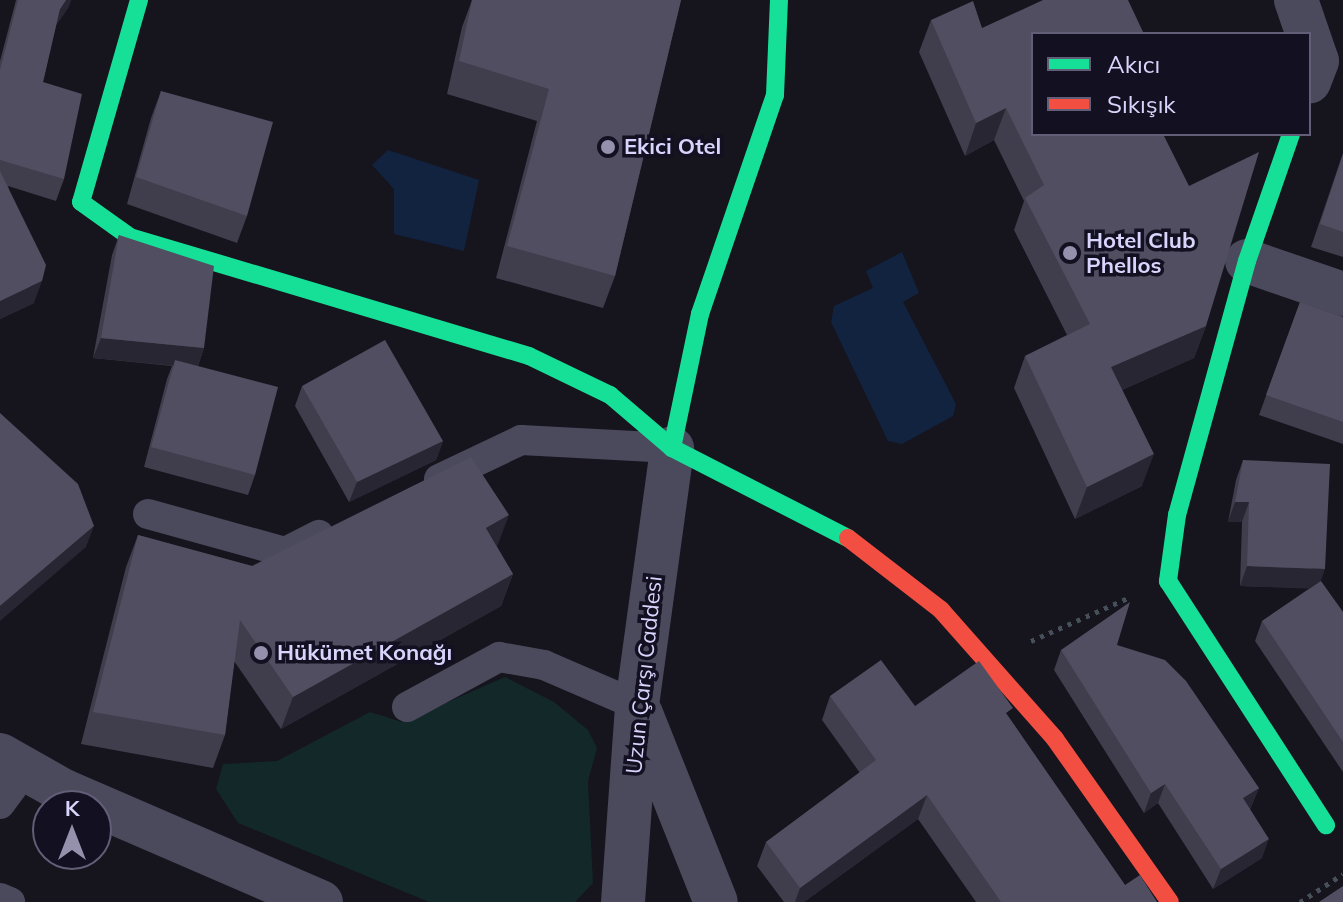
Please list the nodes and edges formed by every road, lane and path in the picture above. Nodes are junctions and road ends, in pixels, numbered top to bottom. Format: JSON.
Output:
{"nodes":[{"id":1,"x":139,"y":0,"type":"edge"},
{"id":2,"x":779,"y":0,"type":"edge"},
{"id":3,"x":1296,"y":0,"type":"edge"},
{"id":4,"x":1309,"y":32,"type":"edge"},
{"id":5,"x":1290,"y":136,"type":"edge"},
{"id":6,"x":1247,"y":261,"type":"junction"},
{"id":7,"x":1343,"y":294,"type":"edge"},
{"id":8,"x":672,"y":448,"type":"junction"},
{"id":9,"x":410,"y":492,"type":"edge"},
{"id":10,"x":148,"y":514,"type":"dead end"},
{"id":11,"x":354,"y":519,"type":"edge"},
{"id":12,"x":1168,"y":581,"type":"junction"},
{"id":13,"x":986,"y":660,"type":"junction"},
{"id":14,"x":637,"y":705,"type":"junction"},
{"id":15,"x":407,"y":707,"type":"dead end"},
{"id":16,"x":13,"y":762,"type":"edge"},
{"id":17,"x":0,"y":804,"type":"edge"},
{"id":18,"x":1326,"y":825,"type":"dead end"},
{"id":19,"x":1343,"y":874,"type":"edge"},
{"id":20,"x":0,"y":898,"type":"edge"},
{"id":21,"x":10,"y":902,"type":"edge"},
{"id":22,"x":321,"y":902,"type":"edge"},
{"id":23,"x":623,"y":902,"type":"edge"},
{"id":24,"x":716,"y":902,"type":"edge"},
{"id":25,"x":1170,"y":902,"type":"edge"},
{"id":26,"x":1300,"y":902,"type":"edge"}],
"edges":[{"from":1,"to":8,"type":"street"},
{"from":2,"to":8,"type":"street"},
{"from":3,"to":4,"type":"street"},
{"from":5,"to":6,"type":"street"},
{"from":6,"to":7,"type":"street"},
{"from":6,"to":12,"type":"street"},
{"from":8,"to":9,"type":"lane"},
{"from":8,"to":13,"type":"street"},
{"from":8,"to":14,"type":"street","name":"Uzun Çarşı Caddesi"},
{"from":10,"to":11,"type":"lane"},
{"from":12,"to":13,"type":"path"},
{"from":12,"to":18,"type":"street"},
{"from":13,"to":25,"type":"street"},
{"from":14,"to":15,"type":"lane"},
{"from":14,"to":23,"type":"street","name":"Uzun Çarşı Caddesi"},
{"from":14,"to":24,"type":"street"},
{"from":16,"to":17,"type":"lane"},
{"from":16,"to":22,"type":"street"},
{"from":19,"to":26,"type":"path"},
{"from":20,"to":21,"type":"lane"}]}
